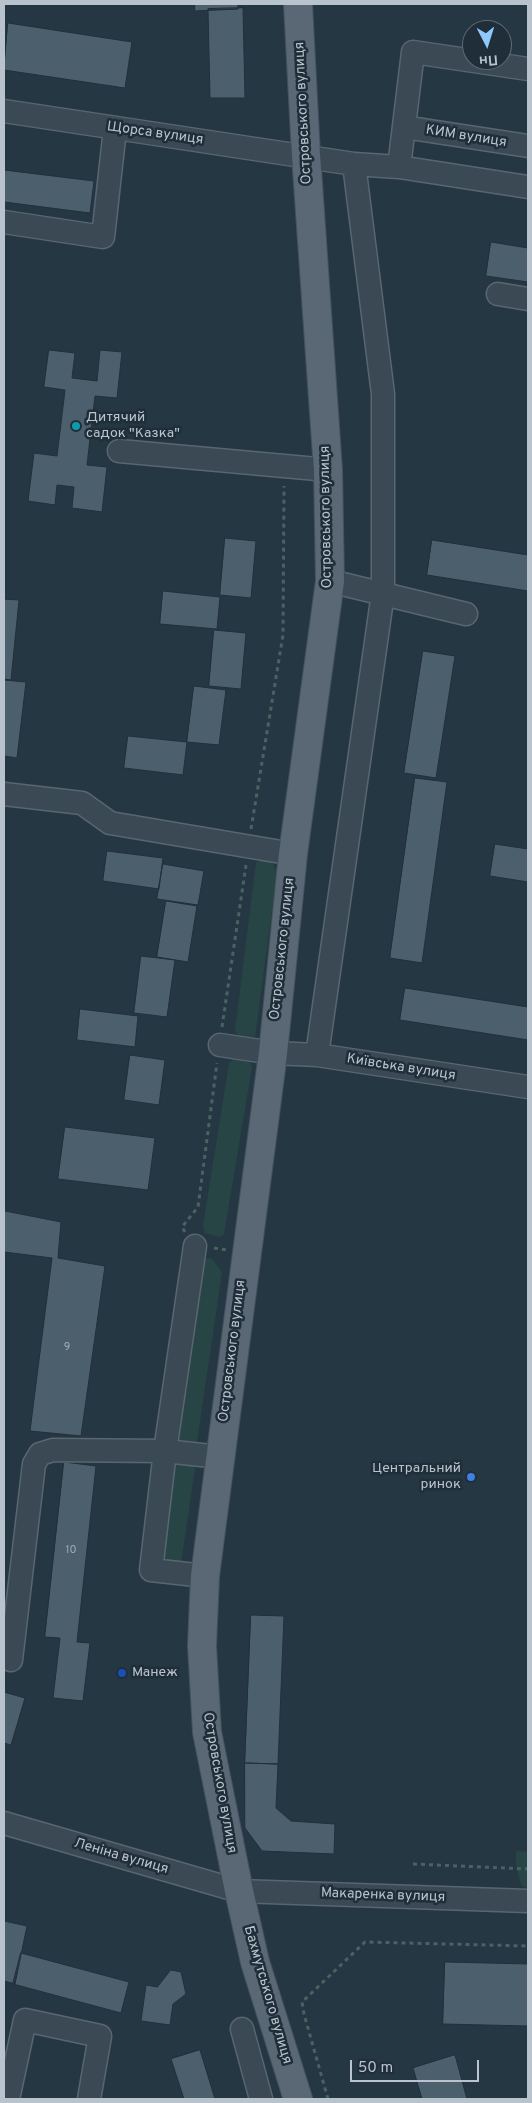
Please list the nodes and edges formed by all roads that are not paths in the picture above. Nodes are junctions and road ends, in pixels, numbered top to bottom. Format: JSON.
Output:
{"nodes":[{"id":1,"x":298,"y":4,"type":"edge"},
{"id":2,"x":528,"y":69,"type":"edge"},
{"id":3,"x":4,"y":111,"type":"edge"},
{"id":4,"x":404,"y":128,"type":"junction"},
{"id":5,"x":115,"y":129,"type":"junction"},
{"id":6,"x":528,"y":146,"type":"edge"},
{"id":7,"x":306,"y":155,"type":"junction"},
{"id":8,"x":354,"y":164,"type":"junction"},
{"id":9,"x":398,"y":167,"type":"junction"},
{"id":10,"x":528,"y":187,"type":"edge"},
{"id":11,"x":4,"y":222,"type":"edge"},
{"id":12,"x":498,"y":294,"type":"dead end"},
{"id":13,"x":528,"y":299,"type":"edge"},
{"id":14,"x":119,"y":451,"type":"dead end"},
{"id":15,"x":328,"y":470,"type":"junction"},
{"id":16,"x":330,"y":581,"type":"junction"},
{"id":17,"x":383,"y":593,"type":"junction"},
{"id":18,"x":466,"y":614,"type":"dead end"},
{"id":19,"x":4,"y":794,"type":"edge"},
{"id":20,"x":293,"y":854,"type":"junction"},
{"id":21,"x":220,"y":1045,"type":"road end"},
{"id":22,"x":273,"y":1053,"type":"junction"},
{"id":23,"x":317,"y":1055,"type":"junction"},
{"id":24,"x":528,"y":1087,"type":"edge"},
{"id":25,"x":195,"y":1246,"type":"road end"},
{"id":26,"x":165,"y":1451,"type":"junction"},
{"id":27,"x":220,"y":1457,"type":"junction"},
{"id":28,"x":205,"y":1576,"type":"junction"},
{"id":29,"x":11,"y":1660,"type":"dead end"},
{"id":30,"x":4,"y":1823,"type":"edge"},
{"id":31,"x":239,"y":1891,"type":"junction"},
{"id":32,"x":528,"y":1901,"type":"edge"},
{"id":33,"x":242,"y":2029,"type":"dead end"},
{"id":34,"x":8,"y":2099,"type":"edge"},
{"id":35,"x":89,"y":2099,"type":"edge"},
{"id":36,"x":261,"y":2099,"type":"edge"},
{"id":37,"x":298,"y":2099,"type":"edge"}],
"edges":[{"from":1,"to":7,"type":"main road","name":"Островського вулиця"},
{"from":2,"to":4,"type":"street"},
{"from":3,"to":5,"type":"street","name":"Щорса вулиця"},
{"from":4,"to":6,"type":"street","name":"КИМ вулиця"},
{"from":4,"to":9,"type":"street"},
{"from":5,"to":7,"type":"street","name":"Щорса вулиця"},
{"from":5,"to":11,"type":"street"},
{"from":7,"to":8,"type":"street","name":"Щорса вулиця"},
{"from":7,"to":15,"type":"main road","name":"Островського вулиця"},
{"from":8,"to":9,"type":"street","name":"Щорса вулиця"},
{"from":8,"to":17,"type":"street"},
{"from":9,"to":10,"type":"street","name":"Щорса вулиця"},
{"from":12,"to":13,"type":"street"},
{"from":14,"to":15,"type":"street"},
{"from":15,"to":16,"type":"main road","name":"Островського вулиця"},
{"from":16,"to":17,"type":"street"},
{"from":16,"to":20,"type":"main road","name":"Островського вулиця"},
{"from":17,"to":18,"type":"street"},
{"from":17,"to":23,"type":"street"},
{"from":19,"to":20,"type":"street"},
{"from":20,"to":22,"type":"main road","name":"Островського вулиця"},
{"from":21,"to":22,"type":"street","name":"Київська вулиця"},
{"from":22,"to":23,"type":"street","name":"Київська вулиця"},
{"from":22,"to":27,"type":"main road","name":"Островського вулиця"},
{"from":23,"to":24,"type":"street","name":"Київська вулиця"},
{"from":25,"to":26,"type":"street"},
{"from":26,"to":27,"type":"street"},
{"from":26,"to":28,"type":"street"},
{"from":26,"to":29,"type":"street"},
{"from":27,"to":28,"type":"main road","name":"Островського вулиця"},
{"from":28,"to":31,"type":"main road","name":"Островського вулиця"},
{"from":30,"to":31,"type":"street","name":"Леніна вулиця"},
{"from":31,"to":32,"type":"street","name":"Макаренка вулиця"},
{"from":31,"to":37,"type":"main road","name":"Бахмутського вулиця"},
{"from":33,"to":36,"type":"street"},
{"from":34,"to":35,"type":"street"}]}
